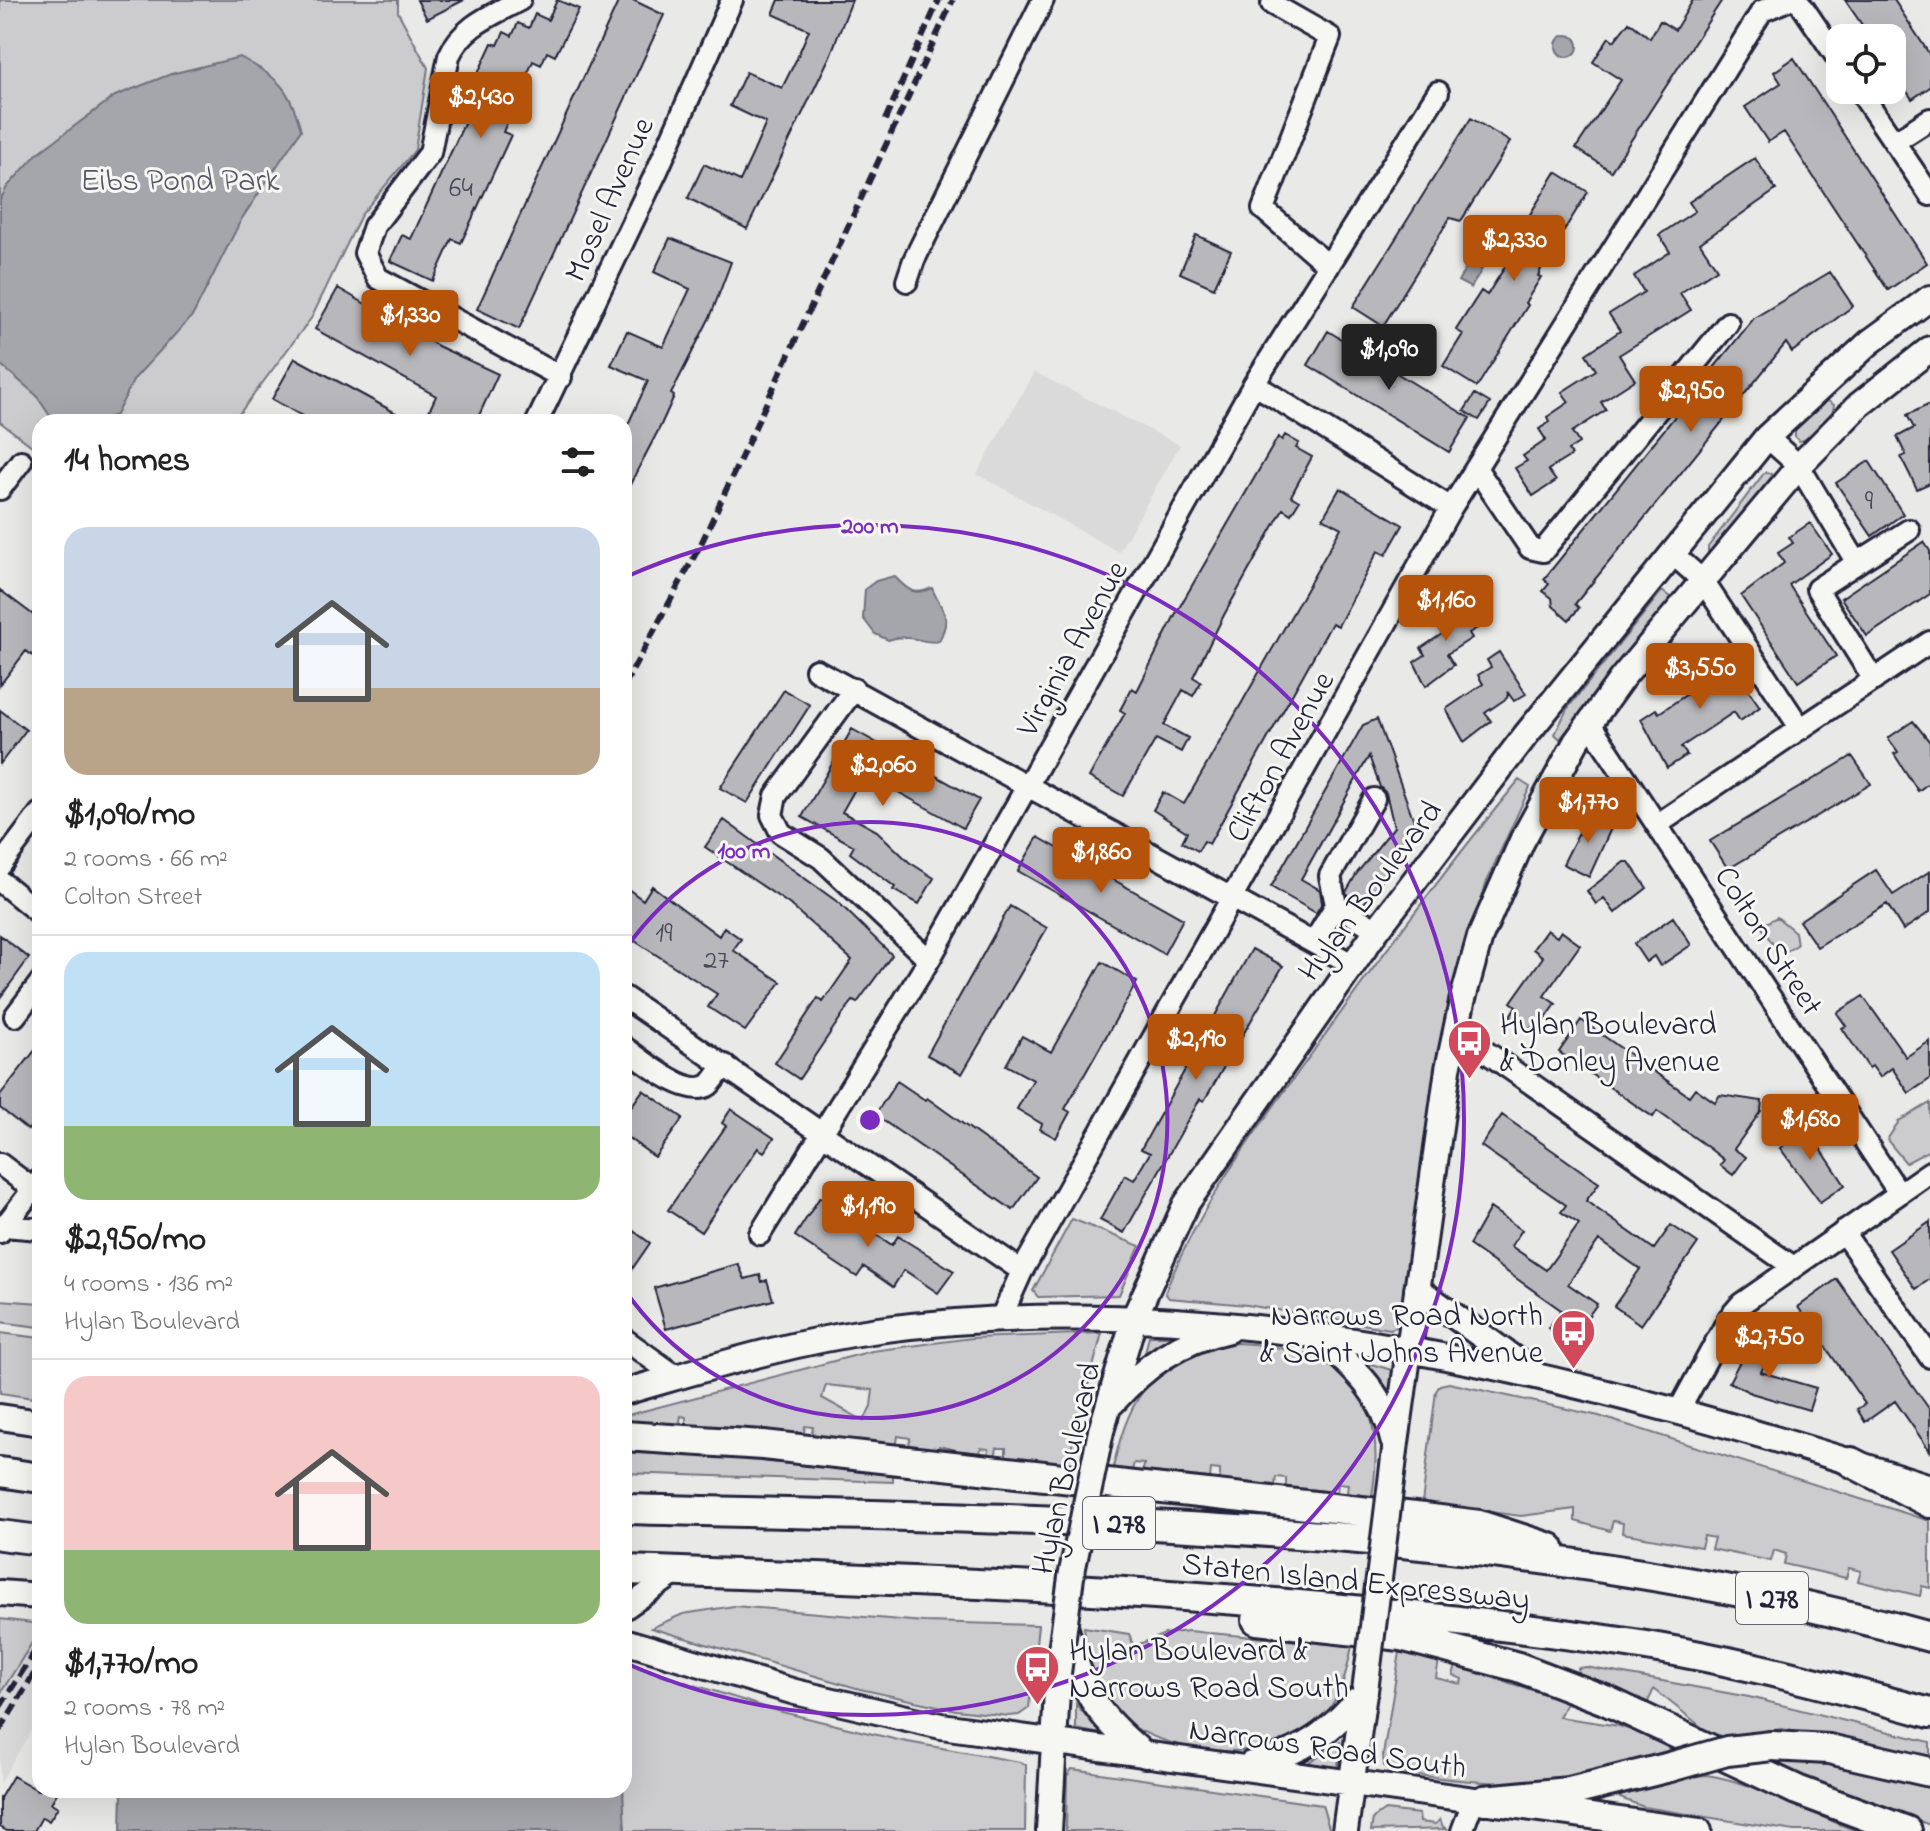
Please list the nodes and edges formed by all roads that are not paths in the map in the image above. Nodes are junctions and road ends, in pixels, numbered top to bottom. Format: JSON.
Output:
{"nodes":[{"id":1,"x":520,"y":0,"type":"edge"},
{"id":2,"x":732,"y":0,"type":"edge"},
{"id":3,"x":1043,"y":0,"type":"edge"},
{"id":4,"x":1788,"y":0,"type":"edge"},
{"id":5,"x":1798,"y":0,"type":"edge"},
{"id":6,"x":1269,"y":1,"type":"edge"},
{"id":7,"x":1826,"y":41,"type":"edge"},
{"id":8,"x":1438,"y":92,"type":"dead end"},
{"id":9,"x":1868,"y":104,"type":"edge"},
{"id":10,"x":1930,"y":119,"type":"edge"},
{"id":11,"x":1894,"y":142,"type":"junction"},
{"id":12,"x":1923,"y":170,"type":"edge"},
{"id":13,"x":1930,"y":195,"type":"edge"},
{"id":14,"x":1329,"y":266,"type":"junction"},
{"id":15,"x":907,"y":281,"type":"dead end"},
{"id":16,"x":1930,"y":298,"type":"edge"},
{"id":17,"x":1728,"y":323,"type":"dead end"},
{"id":18,"x":1930,"y":349,"type":"edge"},
{"id":19,"x":561,"y":377,"type":"junction"},
{"id":20,"x":1254,"y":384,"type":"junction"},
{"id":21,"x":541,"y":414,"type":"edge"},
{"id":22,"x":1767,"y":437,"type":"junction"},
{"id":23,"x":21,"y":461,"type":"dead end"},
{"id":24,"x":1799,"y":466,"type":"junction"},
{"id":25,"x":1476,"y":468,"type":"junction"},
{"id":26,"x":0,"y":489,"type":"edge"},
{"id":27,"x":1451,"y":508,"type":"junction"},
{"id":28,"x":1909,"y":530,"type":"dead end"},
{"id":29,"x":1673,"y":554,"type":"junction"},
{"id":30,"x":1857,"y":563,"type":"junction"},
{"id":31,"x":1703,"y":581,"type":"junction"},
{"id":32,"x":1930,"y":642,"type":"edge"},
{"id":33,"x":816,"y":670,"type":"dead end"},
{"id":34,"x":1874,"y":680,"type":"junction"},
{"id":35,"x":854,"y":689,"type":"junction"},
{"id":36,"x":1589,"y":722,"type":"junction"},
{"id":37,"x":1801,"y":729,"type":"junction"},
{"id":38,"x":1028,"y":785,"type":"junction"},
{"id":39,"x":1374,"y":799,"type":"dead end"},
{"id":40,"x":32,"y":824,"type":"edge"},
{"id":41,"x":1658,"y":824,"type":"junction"},
{"id":42,"x":0,"y":866,"type":"edge"},
{"id":43,"x":0,"y":881,"type":"edge"},
{"id":44,"x":1234,"y":898,"type":"junction"},
{"id":45,"x":1336,"y":905,"type":"junction"},
{"id":46,"x":32,"y":907,"type":"edge"},
{"id":47,"x":1377,"y":930,"type":"junction"},
{"id":48,"x":1314,"y":942,"type":"junction"},
{"id":49,"x":929,"y":960,"type":"junction"},
{"id":50,"x":1352,"y":964,"type":"junction"},
{"id":51,"x":32,"y":994,"type":"edge"},
{"id":52,"x":632,"y":1002,"type":"edge"},
{"id":53,"x":15,"y":1016,"type":"dead end"},
{"id":54,"x":1456,"y":1031,"type":"junction"},
{"id":55,"x":632,"y":1052,"type":"edge"},
{"id":56,"x":725,"y":1065,"type":"junction"},
{"id":57,"x":820,"y":1132,"type":"junction"},
{"id":58,"x":0,"y":1164,"type":"edge"},
{"id":59,"x":1930,"y":1172,"type":"edge"},
{"id":60,"x":32,"y":1183,"type":"edge"},
{"id":61,"x":32,"y":1190,"type":"edge"},
{"id":62,"x":1899,"y":1193,"type":"junction"},
{"id":63,"x":2,"y":1229,"type":"edge"},
{"id":64,"x":32,"y":1229,"type":"edge"},
{"id":65,"x":1843,"y":1232,"type":"junction"},
{"id":66,"x":760,"y":1234,"type":"dead end"},
{"id":67,"x":1792,"y":1266,"type":"junction"},
{"id":68,"x":1022,"y":1271,"type":"junction"},
{"id":69,"x":1417,"y":1289,"type":"junction"},
{"id":70,"x":1135,"y":1316,"type":"junction"},
{"id":71,"x":1001,"y":1318,"type":"junction"},
{"id":72,"x":1246,"y":1327,"type":"junction"},
{"id":73,"x":1319,"y":1337,"type":"junction"},
{"id":74,"x":632,"y":1345,"type":"edge"},
{"id":75,"x":1408,"y":1352,"type":"junction"},
{"id":76,"x":1930,"y":1357,"type":"edge"},
{"id":77,"x":677,"y":1377,"type":"junction"},
{"id":78,"x":1544,"y":1381,"type":"junction"},
{"id":79,"x":632,"y":1390,"type":"edge"},
{"id":80,"x":1678,"y":1412,"type":"junction"},
{"id":81,"x":0,"y":1417,"type":"edge"},
{"id":82,"x":1104,"y":1419,"type":"junction"},
{"id":83,"x":32,"y":1422,"type":"edge"},
{"id":84,"x":632,"y":1437,"type":"edge"},
{"id":85,"x":1395,"y":1450,"type":"junction"},
{"id":86,"x":1851,"y":1462,"type":"junction"},
{"id":87,"x":0,"y":1472,"type":"edge"},
{"id":88,"x":32,"y":1477,"type":"edge"},
{"id":89,"x":1930,"y":1487,"type":"edge"},
{"id":90,"x":1930,"y":1503,"type":"edge"},
{"id":91,"x":632,"y":1509,"type":"edge"},
{"id":92,"x":0,"y":1535,"type":"edge"},
{"id":93,"x":32,"y":1540,"type":"edge"},
{"id":94,"x":1612,"y":1567,"type":"junction"},
{"id":95,"x":632,"y":1570,"type":"edge"},
{"id":96,"x":678,"y":1572,"type":"junction"},
{"id":97,"x":1120,"y":1592,"type":"junction"},
{"id":98,"x":0,"y":1593,"type":"edge"},
{"id":99,"x":32,"y":1595,"type":"edge"},
{"id":100,"x":632,"y":1604,"type":"edge"},
{"id":101,"x":1930,"y":1637,"type":"edge"},
{"id":102,"x":632,"y":1643,"type":"edge"},
{"id":103,"x":1068,"y":1673,"type":"junction"},
{"id":104,"x":1365,"y":1691,"type":"junction"},
{"id":105,"x":1930,"y":1713,"type":"edge"},
{"id":106,"x":1052,"y":1742,"type":"junction"},
{"id":107,"x":1145,"y":1755,"type":"junction"},
{"id":108,"x":1233,"y":1767,"type":"junction"},
{"id":109,"x":1930,"y":1772,"type":"edge"},
{"id":110,"x":1352,"y":1783,"type":"junction"},
{"id":111,"x":1479,"y":1800,"type":"junction"},
{"id":112,"x":1049,"y":1831,"type":"edge"},
{"id":113,"x":1345,"y":1831,"type":"edge"},
{"id":114,"x":1462,"y":1831,"type":"edge"},
{"id":115,"x":1699,"y":1831,"type":"edge"},
{"id":116,"x":1907,"y":1831,"type":"edge"}],
"edges":[{"from":1,"to":19,"type":"street"},
{"from":2,"to":19,"type":"street","name":"Mosel Avenue"},
{"from":3,"to":15,"type":"street"},
{"from":4,"to":25,"type":"street","name":"Clifton Avenue"},
{"from":5,"to":7,"type":"street"},
{"from":6,"to":14,"type":"street"},
{"from":8,"to":14,"type":"street","name":"Virginia Avenue"},
{"from":9,"to":11,"type":"street"},
{"from":10,"to":11,"type":"street"},
{"from":11,"to":12,"type":"street"},
{"from":12,"to":13,"type":"street"},
{"from":14,"to":20,"type":"street","name":"Virginia Avenue"},
{"from":16,"to":22,"type":"main road","name":"Hylan Boulevard"},
{"from":17,"to":25,"type":"street"},
{"from":18,"to":24,"type":"main road"},
{"from":19,"to":21,"type":"street","name":"Mosel Avenue"},
{"from":20,"to":27,"type":"street"},
{"from":20,"to":38,"type":"street","name":"Virginia Avenue"},
{"from":22,"to":24,"type":"street"},
{"from":22,"to":29,"type":"main road","name":"Hylan Boulevard"},
{"from":23,"to":26,"type":"street"},
{"from":24,"to":30,"type":"street"},
{"from":24,"to":31,"type":"main road"},
{"from":25,"to":27,"type":"street","name":"Clifton Avenue"},
{"from":27,"to":44,"type":"street","name":"Clifton Avenue"},
{"from":28,"to":30,"type":"street"},
{"from":29,"to":31,"type":"street"},
{"from":29,"to":47,"type":"main road","name":"Hylan Boulevard"},
{"from":30,"to":34,"type":"street"},
{"from":31,"to":36,"type":"main road"},
{"from":31,"to":37,"type":"street"},
{"from":32,"to":34,"type":"street"},
{"from":33,"to":35,"type":"street"},
{"from":34,"to":37,"type":"street"},
{"from":35,"to":38,"type":"street"},
{"from":35,"to":49,"type":"street"},
{"from":36,"to":41,"type":"street","name":"Colton Street"},
{"from":36,"to":54,"type":"main road"},
{"from":37,"to":41,"type":"street"},
{"from":38,"to":44,"type":"street"},
{"from":38,"to":49,"type":"street","name":"Virginia Avenue"},
{"from":39,"to":45,"type":"street"},
{"from":40,"to":42,"type":"street"},
{"from":41,"to":62,"type":"street","name":"Colton Street"},
{"from":43,"to":46,"type":"street"},
{"from":44,"to":48,"type":"street"},
{"from":44,"to":68,"type":"street","name":"Clifton Avenue"},
{"from":45,"to":47,"type":"street"},
{"from":45,"to":48,"type":"street"},
{"from":47,"to":50,"type":"main road","name":"Hylan Boulevard"},
{"from":48,"to":50,"type":"street"},
{"from":49,"to":57,"type":"street","name":"Virginia Avenue"},
{"from":50,"to":70,"type":"main road","name":"Hylan Boulevard"},
{"from":51,"to":53,"type":"street"},
{"from":52,"to":56,"type":"street"},
{"from":54,"to":67,"type":"street"},
{"from":54,"to":69,"type":"main road"},
{"from":55,"to":56,"type":"street"},
{"from":56,"to":57,"type":"street"},
{"from":57,"to":66,"type":"street","name":"Virginia Avenue"},
{"from":57,"to":68,"type":"street"},
{"from":58,"to":60,"type":"street"},
{"from":59,"to":62,"type":"street"},
{"from":61,"to":63,"type":"street"},
{"from":62,"to":65,"type":"street"},
{"from":63,"to":64,"type":"street"},
{"from":65,"to":67,"type":"street"},
{"from":65,"to":76,"type":"street"},
{"from":67,"to":80,"type":"street"},
{"from":68,"to":71,"type":"street","name":"Clifton Avenue"},
{"from":69,"to":75,"type":"main road"},
{"from":69,"to":78,"type":"main road"},
{"from":70,"to":71,"type":"main road"},
{"from":70,"to":72,"type":"main road"},
{"from":70,"to":82,"type":"main road","name":"Hylan Boulevard"},
{"from":71,"to":77,"type":"main road"},
{"from":72,"to":73,"type":"main road"},
{"from":72,"to":82,"type":"main road"},
{"from":73,"to":75,"type":"main road"},
{"from":73,"to":85,"type":"main road"},
{"from":74,"to":77,"type":"street"},
{"from":75,"to":78,"type":"main road"},
{"from":75,"to":85,"type":"main road"},
{"from":77,"to":79,"type":"main road"},
{"from":78,"to":80,"type":"main road"},
{"from":80,"to":86,"type":"main road"},
{"from":81,"to":83,"type":"main road"},
{"from":82,"to":103,"type":"main road","name":"Hylan Boulevard","bridge":true},
{"from":84,"to":94,"type":"highway"},
{"from":85,"to":104,"type":"main road","bridge":true},
{"from":86,"to":89,"type":"main road"},
{"from":86,"to":90,"type":"highway"},
{"from":87,"to":88,"type":"highway"},
{"from":91,"to":94,"type":"highway","name":"Staten Island Expressway","number":"I 278"},
{"from":92,"to":93,"type":"highway"},
{"from":94,"to":101,"type":"highway","name":"Staten Island Expressway","number":"I 278"},
{"from":95,"to":96,"type":"highway","name":"Staten Island Expressway","number":"I 278"},
{"from":96,"to":97,"type":"highway","name":"Staten Island Expressway","number":"I 278"},
{"from":96,"to":100,"type":"street"},
{"from":97,"to":105,"type":"highway","name":"Staten Island Expressway","number":"I 278"},
{"from":97,"to":116,"type":"highway"},
{"from":98,"to":99,"type":"main road"},
{"from":102,"to":106,"type":"main road","name":"Narrows Road South"},
{"from":103,"to":106,"type":"main road","name":"Hylan Boulevard"},
{"from":103,"to":107,"type":"main road"},
{"from":104,"to":108,"type":"main road"},
{"from":104,"to":110,"type":"main road"},
{"from":106,"to":107,"type":"main road","name":"Narrows Road South"},
{"from":106,"to":112,"type":"main road","name":"Hylan Boulevard"},
{"from":107,"to":108,"type":"main road","name":"Narrows Road South"},
{"from":108,"to":110,"type":"main road","name":"Narrows Road South"},
{"from":109,"to":111,"type":"highway","bridge":true},
{"from":110,"to":111,"type":"main road","name":"Narrows Road South"},
{"from":110,"to":113,"type":"main road"},
{"from":111,"to":114,"type":"street"},
{"from":111,"to":115,"type":"main road","name":"Narrows Road South"}]}
